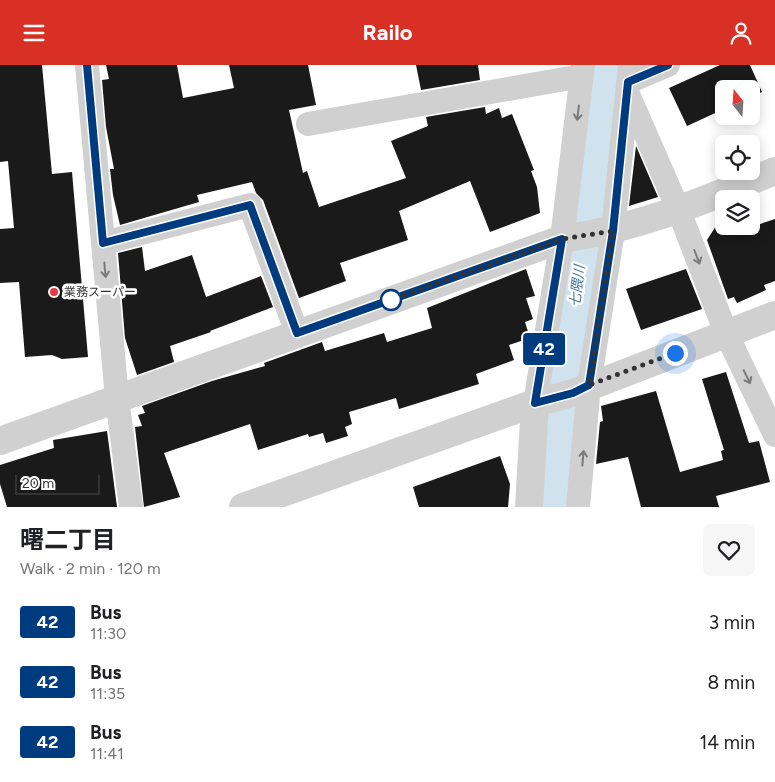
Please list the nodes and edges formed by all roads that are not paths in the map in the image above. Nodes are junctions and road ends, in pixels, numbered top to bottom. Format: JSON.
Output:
{"nodes":[{"id":1,"x":87,"y":65,"type":"edge"},
{"id":2,"x":668,"y":65,"type":"edge"},
{"id":3,"x":583,"y":70,"type":"edge"},
{"id":4,"x":628,"y":80,"type":"edge"},
{"id":5,"x":308,"y":125,"type":"dead end"},
{"id":6,"x":775,"y":171,"type":"edge"},
{"id":7,"x":679,"y":211,"type":"junction"},
{"id":8,"x":609,"y":231,"type":"junction"},
{"id":9,"x":568,"y":238,"type":"junction"},
{"id":10,"x":103,"y":243,"type":"junction"},
{"id":11,"x":775,"y":315,"type":"edge"},
{"id":12,"x":297,"y":333,"type":"junction"},
{"id":13,"x":726,"y":333,"type":"junction"},
{"id":14,"x":561,"y":395,"type":"junction"},
{"id":15,"x":117,"y":398,"type":"junction"},
{"id":16,"x":775,"y":435,"type":"edge"},
{"id":17,"x":0,"y":441,"type":"edge"},
{"id":18,"x":131,"y":507,"type":"edge"},
{"id":19,"x":243,"y":507,"type":"edge"},
{"id":20,"x":529,"y":507,"type":"edge"},
{"id":21,"x":578,"y":507,"type":"edge"}],
"edges":[{"from":1,"to":10,"type":"street"},
{"from":2,"to":4,"type":"street"},
{"from":3,"to":5,"type":"street"},
{"from":3,"to":9,"type":"street","one_way":true},
{"from":4,"to":7,"type":"street"},
{"from":4,"to":8,"type":"street"},
{"from":6,"to":7,"type":"street"},
{"from":7,"to":8,"type":"street"},
{"from":7,"to":13,"type":"street","one_way":true},
{"from":8,"to":9,"type":"street"},
{"from":8,"to":14,"type":"street"},
{"from":9,"to":12,"type":"street"},
{"from":9,"to":14,"type":"street"},
{"from":10,"to":12,"type":"street"},
{"from":10,"to":15,"type":"street","one_way":true},
{"from":11,"to":13,"type":"street"},
{"from":12,"to":15,"type":"street"},
{"from":13,"to":14,"type":"street"},
{"from":13,"to":16,"type":"street","one_way":true},
{"from":14,"to":19,"type":"street"},
{"from":14,"to":20,"type":"street"},
{"from":21,"to":14,"type":"street","one_way":true},
{"from":15,"to":17,"type":"street"},
{"from":15,"to":18,"type":"street"}]}
